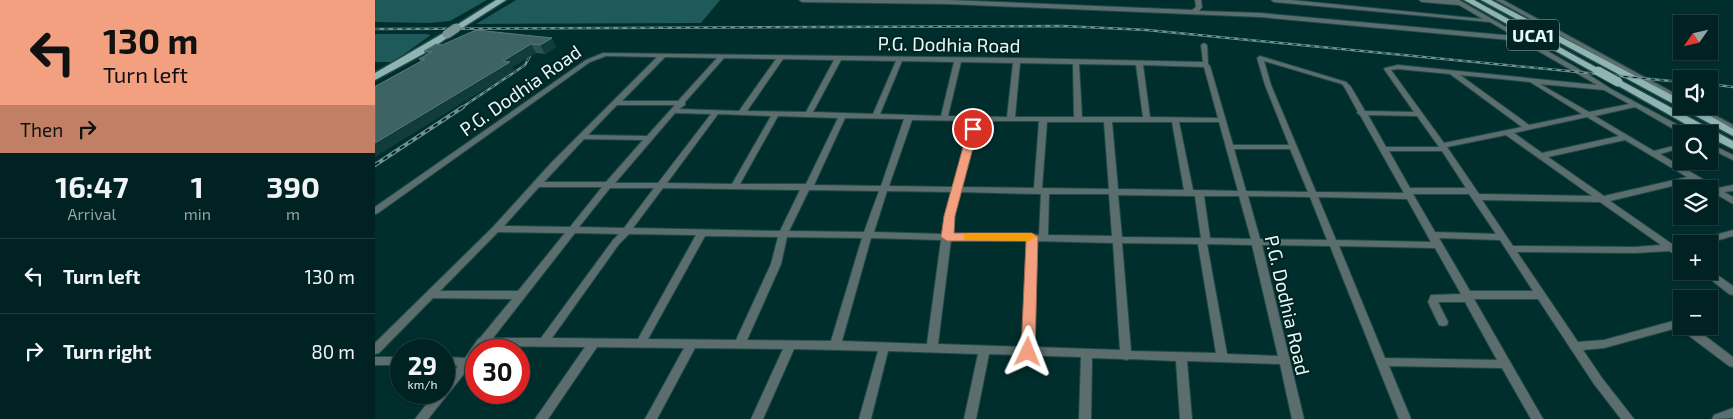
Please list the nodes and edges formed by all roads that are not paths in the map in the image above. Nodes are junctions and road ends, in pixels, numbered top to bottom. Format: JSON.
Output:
{"nodes":[{"id":1,"x":502,"y":0,"type":"edge"},
{"id":2,"x":802,"y":0,"type":"edge"},
{"id":3,"x":813,"y":0,"type":"edge"},
{"id":4,"x":1059,"y":0,"type":"edge"},
{"id":5,"x":1198,"y":0,"type":"edge"},
{"id":6,"x":1274,"y":0,"type":"edge"},
{"id":7,"x":1422,"y":0,"type":"edge"},
{"id":8,"x":1485,"y":0,"type":"edge"},
{"id":9,"x":1499,"y":0,"type":"edge"},
{"id":10,"x":888,"y":1,"type":"edge"},
{"id":11,"x":1461,"y":1,"type":"edge"},
{"id":12,"x":1063,"y":7,"type":"junction"},
{"id":13,"x":1195,"y":12,"type":"junction"},
{"id":14,"x":1492,"y":22,"type":"junction"},
{"id":15,"x":456,"y":28,"type":"joint"},
{"id":16,"x":447,"y":34,"type":"joint"},
{"id":17,"x":1521,"y":39,"type":"junction"},
{"id":18,"x":1204,"y":45,"type":"dead end"},
{"id":19,"x":662,"y":56,"type":"junction"},
{"id":20,"x":721,"y":57,"type":"junction"},
{"id":21,"x":780,"y":58,"type":"junction"},
{"id":22,"x":838,"y":59,"type":"junction"},
{"id":23,"x":900,"y":59,"type":"junction"},
{"id":24,"x":958,"y":60,"type":"junction"},
{"id":25,"x":1017,"y":60,"type":"junction"},
{"id":26,"x":1077,"y":62,"type":"junction"},
{"id":27,"x":1139,"y":63,"type":"junction"},
{"id":28,"x":1204,"y":64,"type":"junction"},
{"id":29,"x":1451,"y":72,"type":"junction"},
{"id":30,"x":375,"y":77,"type":"edge"},
{"id":31,"x":1530,"y":80,"type":"junction"},
{"id":32,"x":1605,"y":88,"type":"junction"},
{"id":33,"x":1673,"y":96,"type":"edge"},
{"id":34,"x":1673,"y":100,"type":"edge"},
{"id":35,"x":616,"y":103,"type":"junction"},
{"id":36,"x":682,"y":103,"type":"junction"},
{"id":37,"x":1635,"y":105,"type":"junction"},
{"id":38,"x":675,"y":111,"type":"junction"},
{"id":39,"x":716,"y":112,"type":"junction"},
{"id":40,"x":742,"y":112,"type":"junction"},
{"id":41,"x":776,"y":113,"type":"junction"},
{"id":42,"x":1361,"y":113,"type":"junction"},
{"id":43,"x":809,"y":114,"type":"junction"},
{"id":44,"x":1418,"y":114,"type":"junction"},
{"id":45,"x":843,"y":115,"type":"junction"},
{"id":46,"x":1589,"y":115,"type":"junction"},
{"id":47,"x":1701,"y":115,"type":"edge"},
{"id":48,"x":1709,"y":115,"type":"edge"},
{"id":49,"x":876,"y":116,"type":"junction"},
{"id":50,"x":909,"y":117,"type":"junction"},
{"id":51,"x":944,"y":118,"type":"junction"},
{"id":52,"x":1011,"y":118,"type":"junction"},
{"id":53,"x":1043,"y":118,"type":"junction"},
{"id":54,"x":975,"y":119,"type":"junction"},
{"id":55,"x":1078,"y":119,"type":"junction"},
{"id":56,"x":1109,"y":119,"type":"junction"},
{"id":57,"x":1147,"y":119,"type":"junction"},
{"id":58,"x":1175,"y":119,"type":"junction"},
{"id":59,"x":1221,"y":120,"type":"junction"},
{"id":60,"x":1673,"y":126,"type":"edge"},
{"id":61,"x":1528,"y":128,"type":"junction"},
{"id":62,"x":1733,"y":128,"type":"edge"},
{"id":63,"x":1507,"y":132,"type":"junction"},
{"id":64,"x":1733,"y":133,"type":"edge"},
{"id":65,"x":583,"y":137,"type":"junction"},
{"id":66,"x":1627,"y":137,"type":"junction"},
{"id":67,"x":650,"y":138,"type":"junction"},
{"id":68,"x":1733,"y":146,"type":"edge"},
{"id":69,"x":1229,"y":147,"type":"junction"},
{"id":70,"x":1443,"y":147,"type":"junction"},
{"id":71,"x":1294,"y":148,"type":"junction"},
{"id":72,"x":1673,"y":148,"type":"edge"},
{"id":73,"x":1382,"y":149,"type":"junction"},
{"id":74,"x":1718,"y":150,"type":"edge"},
{"id":75,"x":1654,"y":153,"type":"junction"},
{"id":76,"x":1541,"y":156,"type":"junction"},
{"id":77,"x":1733,"y":158,"type":"edge"},
{"id":78,"x":1694,"y":178,"type":"junction"},
{"id":79,"x":1698,"y":180,"type":"edge"},
{"id":80,"x":537,"y":184,"type":"junction"},
{"id":81,"x":608,"y":185,"type":"junction"},
{"id":82,"x":659,"y":185,"type":"junction"},
{"id":83,"x":735,"y":186,"type":"junction"},
{"id":84,"x":807,"y":187,"type":"junction"},
{"id":85,"x":887,"y":187,"type":"junction"},
{"id":86,"x":1733,"y":188,"type":"edge"},
{"id":87,"x":957,"y":189,"type":"junction"},
{"id":88,"x":1042,"y":191,"type":"junction"},
{"id":89,"x":1718,"y":191,"type":"edge"},
{"id":90,"x":1115,"y":192,"type":"junction"},
{"id":91,"x":1718,"y":192,"type":"edge"},
{"id":92,"x":1194,"y":194,"type":"junction"},
{"id":93,"x":1244,"y":194,"type":"junction"},
{"id":94,"x":1409,"y":194,"type":"junction"},
{"id":95,"x":1474,"y":194,"type":"junction"},
{"id":96,"x":1314,"y":196,"type":"junction"},
{"id":97,"x":1605,"y":199,"type":"junction"},
{"id":98,"x":1733,"y":201,"type":"edge"},
{"id":99,"x":375,"y":211,"type":"edge"},
{"id":100,"x":496,"y":229,"type":"junction"},
{"id":101,"x":572,"y":231,"type":"junction"},
{"id":102,"x":626,"y":232,"type":"junction"},
{"id":103,"x":702,"y":232,"type":"junction"},
{"id":104,"x":1733,"y":233,"type":"edge"},
{"id":105,"x":783,"y":234,"type":"junction"},
{"id":106,"x":869,"y":234,"type":"junction"},
{"id":107,"x":947,"y":237,"type":"junction"},
{"id":108,"x":1032,"y":237,"type":"junction"},
{"id":109,"x":1502,"y":237,"type":"junction"},
{"id":110,"x":1718,"y":237,"type":"edge"},
{"id":111,"x":1043,"y":238,"type":"junction"},
{"id":112,"x":1434,"y":240,"type":"junction"},
{"id":113,"x":1119,"y":241,"type":"junction"},
{"id":114,"x":1204,"y":241,"type":"junction"},
{"id":115,"x":1256,"y":241,"type":"junction"},
{"id":116,"x":1333,"y":243,"type":"junction"},
{"id":117,"x":1673,"y":246,"type":"edge"},
{"id":118,"x":1510,"y":249,"type":"junction"},
{"id":119,"x":1673,"y":250,"type":"edge"},
{"id":120,"x":1718,"y":280,"type":"edge"},
{"id":121,"x":1733,"y":291,"type":"edge"},
{"id":122,"x":431,"y":294,"type":"junction"},
{"id":123,"x":520,"y":296,"type":"junction"},
{"id":124,"x":1467,"y":296,"type":"junction"},
{"id":125,"x":1541,"y":296,"type":"junction"},
{"id":126,"x":1443,"y":322,"type":"dead end"},
{"id":127,"x":1673,"y":325,"type":"edge"},
{"id":128,"x":1694,"y":335,"type":"edge"},
{"id":129,"x":484,"y":339,"type":"edge"},
{"id":130,"x":530,"y":342,"type":"edge"},
{"id":131,"x":544,"y":342,"type":"junction"},
{"id":132,"x":594,"y":343,"type":"junction"},
{"id":133,"x":641,"y":343,"type":"junction"},
{"id":134,"x":693,"y":344,"type":"junction"},
{"id":135,"x":740,"y":344,"type":"junction"},
{"id":136,"x":790,"y":346,"type":"junction"},
{"id":137,"x":835,"y":346,"type":"junction"},
{"id":138,"x":1575,"y":346,"type":"junction"},
{"id":139,"x":884,"y":347,"type":"junction"},
{"id":140,"x":932,"y":348,"type":"junction"},
{"id":141,"x":375,"y":350,"type":"edge"},
{"id":142,"x":984,"y":350,"type":"junction"},
{"id":143,"x":1028,"y":352,"type":"junction"},
{"id":144,"x":1087,"y":354,"type":"junction"},
{"id":145,"x":1126,"y":356,"type":"junction"},
{"id":146,"x":1181,"y":357,"type":"junction"},
{"id":147,"x":1222,"y":358,"type":"junction"},
{"id":148,"x":1283,"y":360,"type":"junction"},
{"id":149,"x":375,"y":361,"type":"edge"},
{"id":150,"x":390,"y":361,"type":"edge"},
{"id":151,"x":1381,"y":362,"type":"junction"},
{"id":152,"x":1733,"y":363,"type":"edge"},
{"id":153,"x":465,"y":364,"type":"edge"},
{"id":154,"x":1505,"y":364,"type":"junction"},
{"id":155,"x":455,"y":377,"type":"edge"},
{"id":156,"x":433,"y":404,"type":"edge"},
{"id":157,"x":1733,"y":413,"type":"edge"},
{"id":158,"x":421,"y":419,"type":"edge"},
{"id":159,"x":541,"y":419,"type":"edge"},
{"id":160,"x":651,"y":419,"type":"edge"},
{"id":161,"x":757,"y":419,"type":"edge"},
{"id":162,"x":865,"y":419,"type":"edge"},
{"id":163,"x":970,"y":419,"type":"edge"},
{"id":164,"x":1085,"y":419,"type":"edge"},
{"id":165,"x":1186,"y":419,"type":"edge"},
{"id":166,"x":1298,"y":419,"type":"edge"},
{"id":167,"x":1405,"y":419,"type":"edge"},
{"id":168,"x":1537,"y":419,"type":"edge"},
{"id":169,"x":1628,"y":419,"type":"edge"},
{"id":170,"x":1718,"y":419,"type":"edge"}],
"edges":[{"from":1,"to":15,"type":"main road"},
{"from":2,"to":3,"type":"street"},
{"from":3,"to":10,"type":"street"},
{"from":4,"to":12,"type":"street"},
{"from":5,"to":13,"type":"street"},
{"from":6,"to":14,"type":"street"},
{"from":7,"to":11,"type":"street"},
{"from":8,"to":34,"type":"main road"},
{"from":9,"to":33,"type":"street"},
{"from":10,"to":12,"type":"street"},
{"from":11,"to":14,"type":"street"},
{"from":11,"to":68,"type":"main road","number":"UCA1","bridge":true},
{"from":12,"to":13,"type":"street"},
{"from":13,"to":17,"type":"street"},
{"from":14,"to":17,"type":"street"},
{"from":15,"to":16,"type":"main road","bridge":true},
{"from":16,"to":30,"type":"main road"},
{"from":17,"to":32,"type":"street"},
{"from":18,"to":28,"type":"street"},
{"from":19,"to":20,"type":"street","name":"P.G. Dodhia Road"},
{"from":19,"to":35,"type":"street"},
{"from":19,"to":99,"type":"street","name":"P.G. Dodhia Road"},
{"from":20,"to":21,"type":"street","name":"P.G. Dodhia Road"},
{"from":20,"to":36,"type":"street"},
{"from":21,"to":22,"type":"street","name":"P.G. Dodhia Road"},
{"from":21,"to":40,"type":"street"},
{"from":22,"to":23,"type":"street","name":"P.G. Dodhia Road"},
{"from":22,"to":43,"type":"street"},
{"from":23,"to":24,"type":"street","name":"P.G. Dodhia Road"},
{"from":23,"to":49,"type":"street"},
{"from":24,"to":25,"type":"street","name":"P.G. Dodhia Road"},
{"from":24,"to":51,"type":"street"},
{"from":25,"to":26,"type":"street","name":"P.G. Dodhia Road"},
{"from":25,"to":52,"type":"street"},
{"from":26,"to":27,"type":"street","name":"P.G. Dodhia Road"},
{"from":26,"to":55,"type":"street"},
{"from":27,"to":28,"type":"street","name":"P.G. Dodhia Road"},
{"from":27,"to":57,"type":"street"},
{"from":28,"to":59,"type":"street","name":"P.G. Dodhia Road"},
{"from":29,"to":31,"type":"street"},
{"from":29,"to":44,"type":"street"},
{"from":29,"to":61,"type":"street"},
{"from":31,"to":32,"type":"street"},
{"from":31,"to":46,"type":"street"},
{"from":32,"to":37,"type":"street"},
{"from":35,"to":36,"type":"street"},
{"from":35,"to":65,"type":"street"},
{"from":36,"to":38,"type":"street"},
{"from":37,"to":46,"type":"street"},
{"from":37,"to":60,"type":"street"},
{"from":38,"to":39,"type":"street"},
{"from":38,"to":67,"type":"street"},
{"from":39,"to":40,"type":"street"},
{"from":39,"to":82,"type":"street"},
{"from":40,"to":41,"type":"street"},
{"from":41,"to":43,"type":"street"},
{"from":41,"to":83,"type":"street"},
{"from":42,"to":44,"type":"street"},
{"from":42,"to":71,"type":"street"},
{"from":42,"to":73,"type":"street"},
{"from":43,"to":45,"type":"street"},
{"from":44,"to":70,"type":"street"},
{"from":45,"to":49,"type":"street"},
{"from":45,"to":84,"type":"street"},
{"from":46,"to":61,"type":"street"},
{"from":46,"to":66,"type":"street"},
{"from":47,"to":64,"type":"main road"},
{"from":48,"to":62,"type":"street"},
{"from":49,"to":50,"type":"street"},
{"from":50,"to":51,"type":"street"},
{"from":50,"to":85,"type":"street"},
{"from":51,"to":54,"type":"street"},
{"from":52,"to":53,"type":"street"},
{"from":52,"to":54,"type":"street"},
{"from":53,"to":55,"type":"street"},
{"from":53,"to":88,"type":"street"},
{"from":54,"to":87,"type":"street"},
{"from":55,"to":56,"type":"street"},
{"from":56,"to":57,"type":"street"},
{"from":56,"to":90,"type":"street"},
{"from":57,"to":58,"type":"street"},
{"from":58,"to":59,"type":"street"},
{"from":58,"to":92,"type":"street"},
{"from":59,"to":69,"type":"street","name":"P.G. Dodhia Road"},
{"from":61,"to":63,"type":"street"},
{"from":63,"to":70,"type":"street"},
{"from":63,"to":76,"type":"street"},
{"from":65,"to":67,"type":"street"},
{"from":65,"to":80,"type":"street"},
{"from":66,"to":75,"type":"street"},
{"from":66,"to":76,"type":"street"},
{"from":67,"to":81,"type":"street"},
{"from":69,"to":71,"type":"street"},
{"from":69,"to":93,"type":"street","name":"P.G. Dodhia Road"},
{"from":70,"to":73,"type":"street"},
{"from":70,"to":95,"type":"street"},
{"from":71,"to":96,"type":"street"},
{"from":72,"to":75,"type":"street"},
{"from":73,"to":94,"type":"street"},
{"from":74,"to":77,"type":"street"},
{"from":75,"to":78,"type":"street"},
{"from":76,"to":97,"type":"street"},
{"from":78,"to":79,"type":"street"},
{"from":78,"to":97,"type":"street"},
{"from":80,"to":81,"type":"street"},
{"from":80,"to":100,"type":"street"},
{"from":81,"to":82,"type":"street"},
{"from":81,"to":101,"type":"street"},
{"from":82,"to":83,"type":"street"},
{"from":82,"to":102,"type":"street"},
{"from":83,"to":84,"type":"street"},
{"from":84,"to":85,"type":"street"},
{"from":84,"to":105,"type":"street"},
{"from":85,"to":87,"type":"street"},
{"from":85,"to":106,"type":"street"},
{"from":86,"to":89,"type":"street"},
{"from":87,"to":88,"type":"street"},
{"from":87,"to":107,"type":"street"},
{"from":88,"to":90,"type":"street"},
{"from":88,"to":111,"type":"street"},
{"from":90,"to":92,"type":"street"},
{"from":90,"to":113,"type":"street"},
{"from":91,"to":98,"type":"street"},
{"from":92,"to":93,"type":"street"},
{"from":92,"to":114,"type":"street"},
{"from":93,"to":96,"type":"street"},
{"from":93,"to":115,"type":"street","name":"P.G. Dodhia Road"},
{"from":94,"to":95,"type":"street"},
{"from":94,"to":96,"type":"street"},
{"from":94,"to":112,"type":"street"},
{"from":95,"to":97,"type":"street"},
{"from":95,"to":109,"type":"street"},
{"from":96,"to":116,"type":"street"},
{"from":97,"to":117,"type":"street"},
{"from":100,"to":101,"type":"street"},
{"from":100,"to":122,"type":"street"},
{"from":101,"to":102,"type":"street"},
{"from":101,"to":123,"type":"street"},
{"from":102,"to":103,"type":"street"},
{"from":102,"to":131,"type":"street"},
{"from":103,"to":105,"type":"street"},
{"from":103,"to":133,"type":"street"},
{"from":104,"to":110,"type":"street"},
{"from":105,"to":106,"type":"street"},
{"from":105,"to":135,"type":"street"},
{"from":106,"to":107,"type":"street"},
{"from":106,"to":137,"type":"street"},
{"from":107,"to":108,"type":"street"},
{"from":107,"to":140,"type":"street"},
{"from":108,"to":111,"type":"street"},
{"from":108,"to":143,"type":"street"},
{"from":109,"to":112,"type":"street"},
{"from":109,"to":118,"type":"street"},
{"from":111,"to":113,"type":"street"},
{"from":112,"to":116,"type":"street"},
{"from":112,"to":124,"type":"street"},
{"from":113,"to":114,"type":"street"},
{"from":113,"to":145,"type":"street"},
{"from":114,"to":115,"type":"street"},
{"from":114,"to":147,"type":"street"},
{"from":115,"to":116,"type":"street"},
{"from":115,"to":148,"type":"street","name":"P.G. Dodhia Road"},
{"from":116,"to":151,"type":"street"},
{"from":118,"to":119,"type":"street"},
{"from":118,"to":125,"type":"street"},
{"from":120,"to":121,"type":"street"},
{"from":122,"to":123,"type":"street"},
{"from":122,"to":141,"type":"street"},
{"from":123,"to":129,"type":"street"},
{"from":124,"to":125,"type":"street"},
{"from":124,"to":126,"type":"street"},
{"from":124,"to":154,"type":"street"},
{"from":125,"to":138,"type":"street"},
{"from":127,"to":138,"type":"street"},
{"from":128,"to":152,"type":"street"},
{"from":130,"to":131,"type":"street"},
{"from":131,"to":132,"type":"street"},
{"from":132,"to":133,"type":"street"},
{"from":132,"to":159,"type":"street"},
{"from":133,"to":134,"type":"street"},
{"from":134,"to":135,"type":"street"},
{"from":134,"to":160,"type":"street"},
{"from":135,"to":136,"type":"street"},
{"from":136,"to":137,"type":"street"},
{"from":136,"to":161,"type":"street"},
{"from":137,"to":139,"type":"street"},
{"from":138,"to":169,"type":"street"},
{"from":139,"to":140,"type":"street"},
{"from":139,"to":162,"type":"street"},
{"from":140,"to":142,"type":"street"},
{"from":142,"to":143,"type":"street"},
{"from":142,"to":163,"type":"street"},
{"from":143,"to":144,"type":"street"},
{"from":144,"to":145,"type":"street"},
{"from":144,"to":164,"type":"street"},
{"from":145,"to":146,"type":"street"},
{"from":146,"to":147,"type":"street"},
{"from":146,"to":165,"type":"street"},
{"from":147,"to":148,"type":"street"},
{"from":148,"to":166,"type":"street","name":"P.G. Dodhia Road"},
{"from":149,"to":150,"type":"street"},
{"from":151,"to":154,"type":"street"},
{"from":151,"to":167,"type":"street"},
{"from":153,"to":155,"type":"street"},
{"from":154,"to":168,"type":"street"},
{"from":156,"to":158,"type":"street"},
{"from":157,"to":170,"type":"street"}]}
